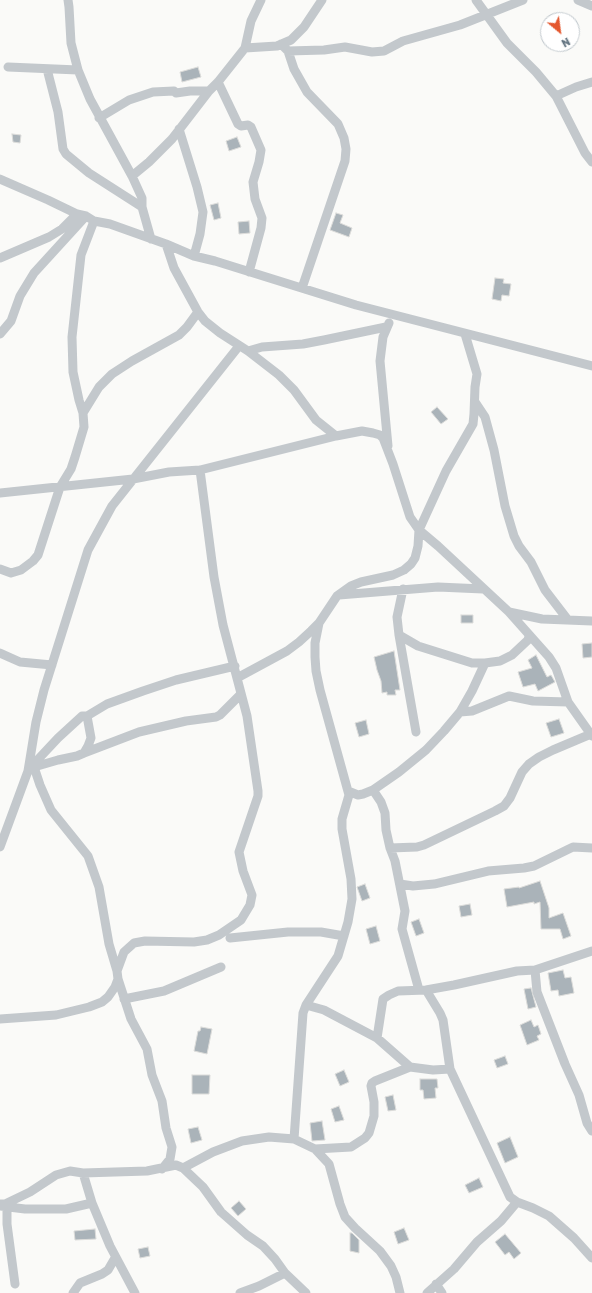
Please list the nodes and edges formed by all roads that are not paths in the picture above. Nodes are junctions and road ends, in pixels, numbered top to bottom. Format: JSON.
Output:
{"nodes":[{"id":1,"x":68,"y":0,"type":"edge"},
{"id":2,"x":261,"y":0,"type":"edge"},
{"id":3,"x":322,"y":0,"type":"edge"},
{"id":4,"x":476,"y":0,"type":"edge"},
{"id":5,"x":523,"y":0,"type":"edge"},
{"id":6,"x":578,"y":0,"type":"edge"},
{"id":7,"x":592,"y":6,"type":"edge"},
{"id":8,"x":487,"y":14,"type":"junction"},
{"id":9,"x":281,"y":44,"type":"junction"},
{"id":10,"x":245,"y":48,"type":"junction"},
{"id":11,"x":288,"y":51,"type":"junction"},
{"id":12,"x":8,"y":67,"type":"dead end"},
{"id":13,"x":47,"y":69,"type":"junction"},
{"id":14,"x":78,"y":70,"type":"junction"},
{"id":15,"x":218,"y":82,"type":"junction"},
{"id":16,"x":592,"y":82,"type":"edge"},
{"id":17,"x":209,"y":91,"type":"junction"},
{"id":18,"x":556,"y":96,"type":"junction"},
{"id":19,"x":99,"y":118,"type":"junction"},
{"id":20,"x":179,"y":128,"type":"junction"},
{"id":21,"x":592,"y":162,"type":"edge"},
{"id":22,"x":132,"y":176,"type":"junction"},
{"id":23,"x":0,"y":180,"type":"edge"},
{"id":24,"x":142,"y":207,"type":"junction"},
{"id":25,"x":77,"y":214,"type":"junction"},
{"id":26,"x":90,"y":219,"type":"junction"},
{"id":27,"x":150,"y":239,"type":"junction"},
{"id":28,"x":166,"y":244,"type":"junction"},
{"id":29,"x":194,"y":256,"type":"junction"},
{"id":30,"x":0,"y":258,"type":"edge"},
{"id":31,"x":249,"y":272,"type":"junction"},
{"id":32,"x":302,"y":288,"type":"junction"},
{"id":33,"x":198,"y":312,"type":"junction"},
{"id":34,"x":395,"y":316,"type":"junction"},
{"id":35,"x":386,"y":327,"type":"junction"},
{"id":36,"x":0,"y":334,"type":"edge"},
{"id":37,"x":465,"y":334,"type":"junction"},
{"id":38,"x":239,"y":346,"type":"junction"},
{"id":39,"x":248,"y":351,"type":"junction"},
{"id":40,"x":592,"y":366,"type":"edge"},
{"id":41,"x":475,"y":402,"type":"junction"},
{"id":42,"x":83,"y":412,"type":"junction"},
{"id":43,"x":336,"y":436,"type":"junction"},
{"id":44,"x":388,"y":449,"type":"junction"},
{"id":45,"x":200,"y":470,"type":"junction"},
{"id":46,"x":134,"y":479,"type":"junction"},
{"id":47,"x":60,"y":487,"type":"junction"},
{"id":48,"x":0,"y":493,"type":"edge"},
{"id":49,"x":419,"y":530,"type":"junction"},
{"id":50,"x":0,"y":569,"type":"edge"},
{"id":51,"x":402,"y":589,"type":"junction"},
{"id":52,"x":483,"y":589,"type":"junction"},
{"id":53,"x":337,"y":596,"type":"junction"},
{"id":54,"x":508,"y":612,"type":"junction"},
{"id":55,"x":568,"y":620,"type":"junction"},
{"id":56,"x":592,"y":621,"type":"edge"},
{"id":57,"x":319,"y":623,"type":"junction"},
{"id":58,"x":399,"y":635,"type":"junction"},
{"id":59,"x":529,"y":636,"type":"junction"},
{"id":60,"x":0,"y":653,"type":"edge"},
{"id":61,"x":485,"y":663,"type":"junction"},
{"id":62,"x":52,"y":665,"type":"junction"},
{"id":63,"x":235,"y":666,"type":"junction"},
{"id":64,"x":237,"y":678,"type":"junction"},
{"id":65,"x":241,"y":694,"type":"junction"},
{"id":66,"x":568,"y":702,"type":"junction"},
{"id":67,"x":460,"y":712,"type":"junction"},
{"id":68,"x":87,"y":716,"type":"junction"},
{"id":69,"x":416,"y":732,"type":"dead end"},
{"id":70,"x":592,"y":735,"type":"edge"},
{"id":71,"x":84,"y":752,"type":"junction"},
{"id":72,"x":32,"y":767,"type":"junction"},
{"id":73,"x":373,"y":790,"type":"junction"},
{"id":74,"x":348,"y":791,"type":"junction"},
{"id":75,"x":0,"y":847,"type":"edge"},
{"id":76,"x":390,"y":848,"type":"junction"},
{"id":77,"x":592,"y":848,"type":"edge"},
{"id":78,"x":400,"y":884,"type":"junction"},
{"id":79,"x":344,"y":936,"type":"junction"},
{"id":80,"x":230,"y":938,"type":"dead end"},
{"id":81,"x":592,"y":951,"type":"edge"},
{"id":82,"x":221,"y":967,"type":"dead end"},
{"id":83,"x":535,"y":970,"type":"junction"},
{"id":84,"x":117,"y":975,"type":"junction"},
{"id":85,"x":423,"y":990,"type":"junction"},
{"id":86,"x":124,"y":999,"type":"junction"},
{"id":87,"x":306,"y":1005,"type":"junction"},
{"id":88,"x":0,"y":1019,"type":"edge"},
{"id":89,"x":377,"y":1038,"type":"junction"},
{"id":90,"x":410,"y":1068,"type":"junction"},
{"id":91,"x":450,"y":1069,"type":"junction"},
{"id":92,"x":592,"y":1130,"type":"edge"},
{"id":93,"x":294,"y":1139,"type":"junction"},
{"id":94,"x":315,"y":1149,"type":"junction"},
{"id":95,"x":183,"y":1168,"type":"junction"},
{"id":96,"x":162,"y":1169,"type":"junction"},
{"id":97,"x":83,"y":1173,"type":"junction"},
{"id":98,"x":517,"y":1202,"type":"junction"},
{"id":99,"x":92,"y":1203,"type":"junction"},
{"id":100,"x":2,"y":1206,"type":"edge"},
{"id":101,"x":116,"y":1258,"type":"junction"},
{"id":102,"x":592,"y":1258,"type":"edge"},
{"id":103,"x":285,"y":1273,"type":"junction"},
{"id":104,"x":15,"y":1284,"type":"dead end"},
{"id":105,"x":436,"y":1284,"type":"junction"},
{"id":106,"x":74,"y":1293,"type":"edge"},
{"id":107,"x":135,"y":1293,"type":"edge"},
{"id":108,"x":240,"y":1293,"type":"edge"},
{"id":109,"x":306,"y":1293,"type":"edge"},
{"id":110,"x":400,"y":1293,"type":"edge"},
{"id":111,"x":427,"y":1293,"type":"edge"},
{"id":112,"x":442,"y":1293,"type":"edge"}],
"edges":[{"from":1,"to":14,"type":"street"},
{"from":2,"to":10,"type":"street"},
{"from":3,"to":9,"type":"street"},
{"from":4,"to":8,"type":"street"},
{"from":5,"to":8,"type":"street"},
{"from":6,"to":7,"type":"street"},
{"from":8,"to":11,"type":"street"},
{"from":8,"to":18,"type":"street"},
{"from":9,"to":10,"type":"street"},
{"from":9,"to":11,"type":"street"},
{"from":10,"to":15,"type":"street"},
{"from":11,"to":32,"type":"street"},
{"from":12,"to":13,"type":"street"},
{"from":13,"to":14,"type":"street"},
{"from":13,"to":24,"type":"street"},
{"from":14,"to":19,"type":"street"},
{"from":15,"to":17,"type":"street"},
{"from":15,"to":31,"type":"street"},
{"from":16,"to":18,"type":"street"},
{"from":17,"to":19,"type":"street"},
{"from":17,"to":20,"type":"street"},
{"from":18,"to":21,"type":"street"},
{"from":19,"to":22,"type":"street"},
{"from":20,"to":22,"type":"street"},
{"from":20,"to":29,"type":"street"},
{"from":22,"to":24,"type":"street"},
{"from":23,"to":25,"type":"street"},
{"from":24,"to":27,"type":"street"},
{"from":25,"to":26,"type":"street"},
{"from":25,"to":30,"type":"street"},
{"from":26,"to":27,"type":"street"},
{"from":26,"to":36,"type":"street"},
{"from":26,"to":42,"type":"street"},
{"from":27,"to":28,"type":"street"},
{"from":28,"to":29,"type":"street"},
{"from":28,"to":33,"type":"street"},
{"from":29,"to":31,"type":"street"},
{"from":31,"to":32,"type":"street"},
{"from":32,"to":34,"type":"street"},
{"from":33,"to":38,"type":"street"},
{"from":33,"to":42,"type":"street"},
{"from":34,"to":35,"type":"street"},
{"from":34,"to":37,"type":"street"},
{"from":35,"to":39,"type":"street"},
{"from":35,"to":44,"type":"street"},
{"from":37,"to":40,"type":"street"},
{"from":37,"to":41,"type":"street"},
{"from":38,"to":39,"type":"street"},
{"from":38,"to":46,"type":"street"},
{"from":39,"to":43,"type":"street"},
{"from":41,"to":49,"type":"street"},
{"from":41,"to":55,"type":"street"},
{"from":42,"to":47,"type":"street"},
{"from":43,"to":44,"type":"street"},
{"from":43,"to":45,"type":"street"},
{"from":44,"to":49,"type":"street"},
{"from":45,"to":46,"type":"street"},
{"from":45,"to":63,"type":"street"},
{"from":46,"to":47,"type":"street"},
{"from":46,"to":62,"type":"street"},
{"from":47,"to":48,"type":"street"},
{"from":47,"to":50,"type":"street"},
{"from":49,"to":52,"type":"street"},
{"from":49,"to":53,"type":"street"},
{"from":51,"to":52,"type":"street"},
{"from":51,"to":53,"type":"street"},
{"from":51,"to":58,"type":"street"},
{"from":52,"to":54,"type":"street"},
{"from":53,"to":57,"type":"street"},
{"from":54,"to":55,"type":"street"},
{"from":54,"to":59,"type":"street"},
{"from":55,"to":56,"type":"street"},
{"from":57,"to":64,"type":"street"},
{"from":57,"to":74,"type":"street"},
{"from":58,"to":61,"type":"street"},
{"from":58,"to":69,"type":"street"},
{"from":59,"to":61,"type":"street"},
{"from":59,"to":66,"type":"street"},
{"from":60,"to":62,"type":"street"},
{"from":61,"to":67,"type":"street"},
{"from":62,"to":72,"type":"street"},
{"from":63,"to":64,"type":"street"},
{"from":63,"to":68,"type":"street"},
{"from":64,"to":65,"type":"street"},
{"from":65,"to":71,"type":"street"},
{"from":65,"to":84,"type":"street"},
{"from":66,"to":67,"type":"street"},
{"from":66,"to":70,"type":"street"},
{"from":67,"to":73,"type":"street"},
{"from":68,"to":71,"type":"street"},
{"from":68,"to":72,"type":"street"},
{"from":70,"to":76,"type":"street"},
{"from":71,"to":72,"type":"street"},
{"from":72,"to":75,"type":"street"},
{"from":72,"to":84,"type":"street"},
{"from":73,"to":74,"type":"street"},
{"from":73,"to":76,"type":"street"},
{"from":74,"to":79,"type":"street"},
{"from":76,"to":78,"type":"street"},
{"from":77,"to":78,"type":"street"},
{"from":78,"to":85,"type":"street"},
{"from":79,"to":80,"type":"street"},
{"from":79,"to":87,"type":"street"},
{"from":81,"to":83,"type":"street"},
{"from":82,"to":86,"type":"street"},
{"from":83,"to":85,"type":"street"},
{"from":83,"to":92,"type":"street"},
{"from":84,"to":86,"type":"street"},
{"from":84,"to":88,"type":"street"},
{"from":85,"to":89,"type":"street"},
{"from":85,"to":91,"type":"street"},
{"from":86,"to":96,"type":"street"},
{"from":87,"to":89,"type":"street"},
{"from":87,"to":93,"type":"street"},
{"from":89,"to":90,"type":"street"},
{"from":90,"to":91,"type":"street"},
{"from":90,"to":94,"type":"street"},
{"from":91,"to":98,"type":"street"},
{"from":93,"to":94,"type":"street"},
{"from":93,"to":95,"type":"street"},
{"from":94,"to":110,"type":"street"},
{"from":95,"to":96,"type":"street"},
{"from":95,"to":103,"type":"street"},
{"from":96,"to":97,"type":"street"},
{"from":97,"to":99,"type":"street"},
{"from":97,"to":100,"type":"street"},
{"from":98,"to":102,"type":"street"},
{"from":98,"to":105,"type":"street"},
{"from":99,"to":100,"type":"street"},
{"from":99,"to":101,"type":"street"},
{"from":100,"to":104,"type":"street"},
{"from":101,"to":106,"type":"street"},
{"from":101,"to":107,"type":"street"},
{"from":103,"to":108,"type":"street"},
{"from":103,"to":109,"type":"street"},
{"from":105,"to":111,"type":"street"},
{"from":105,"to":112,"type":"street"}]}
